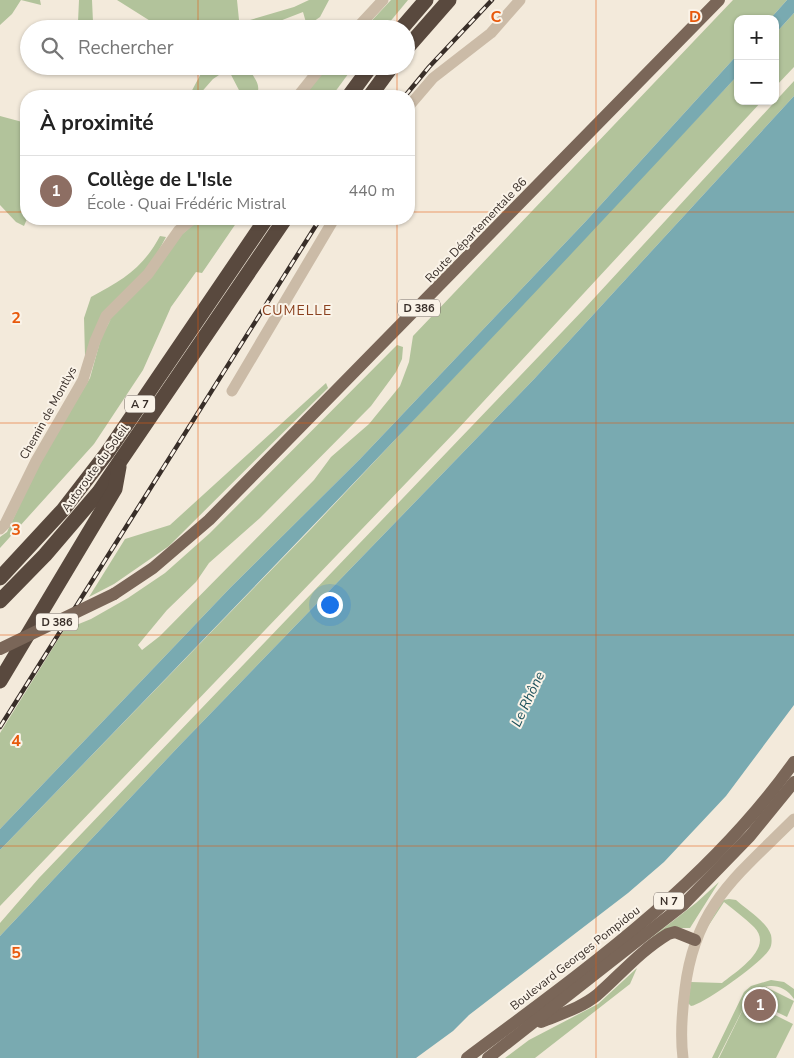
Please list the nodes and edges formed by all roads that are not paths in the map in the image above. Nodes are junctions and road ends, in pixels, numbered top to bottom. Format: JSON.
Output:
{"nodes":[{"id":1,"x":384,"y":0,"type":"edge"},
{"id":2,"x":426,"y":0,"type":"edge"},
{"id":3,"x":448,"y":0,"type":"edge"},
{"id":4,"x":520,"y":0,"type":"edge"},
{"id":5,"x":719,"y":0,"type":"edge"},
{"id":6,"x":365,"y":20,"type":"edge"},
{"id":7,"x":409,"y":20,"type":"edge"},
{"id":8,"x":415,"y":38,"type":"edge"},
{"id":9,"x":315,"y":75,"type":"edge"},
{"id":10,"x":364,"y":75,"type":"edge"},
{"id":11,"x":385,"y":75,"type":"edge"},
{"id":12,"x":303,"y":90,"type":"edge"},
{"id":13,"x":353,"y":90,"type":"edge"},
{"id":14,"x":374,"y":90,"type":"edge"},
{"id":15,"x":415,"y":99,"type":"edge"},
{"id":16,"x":185,"y":225,"type":"edge"},
{"id":17,"x":262,"y":225,"type":"edge"},
{"id":18,"x":282,"y":225,"type":"edge"},
{"id":19,"x":330,"y":225,"type":"edge"},
{"id":20,"x":232,"y":391,"type":"dead end"},
{"id":21,"x":120,"y":462,"type":"junction"},
{"id":22,"x":0,"y":529,"type":"edge"},
{"id":23,"x":0,"y":578,"type":"edge"},
{"id":24,"x":0,"y":601,"type":"edge"},
{"id":25,"x":0,"y":649,"type":"edge"},
{"id":26,"x":0,"y":680,"type":"edge"},
{"id":27,"x":794,"y":762,"type":"edge"},
{"id":28,"x":794,"y":782,"type":"edge"},
{"id":29,"x":794,"y":819,"type":"edge"},
{"id":30,"x":695,"y":940,"type":"junction"},
{"id":31,"x":529,"y":1026,"type":"junction"},
{"id":32,"x":467,"y":1058,"type":"edge"},
{"id":33,"x":488,"y":1058,"type":"edge"},
{"id":34,"x":683,"y":1058,"type":"edge"}],
"edges":[{"from":1,"to":6,"type":"street"},
{"from":2,"to":7,"type":"highway"},
{"from":3,"to":8,"type":"highway"},
{"from":4,"to":15,"type":"street"},
{"from":5,"to":25,"type":"main road","name":"Route Départementale 86","number":"D 386","bridge":true},
{"from":9,"to":12,"type":"street"},
{"from":10,"to":13,"type":"highway"},
{"from":11,"to":14,"type":"highway"},
{"from":16,"to":22,"type":"street","name":"Chemin de Montlys"},
{"from":17,"to":23,"type":"highway","name":"Autoroute du Soleil","number":"A 7"},
{"from":18,"to":21,"type":"highway","name":"Autoroute du Soleil","number":"A 7"},
{"from":19,"to":20,"type":"street"},
{"from":21,"to":24,"type":"highway","name":"Autoroute du Soleil","number":"A 7"},
{"from":21,"to":26,"type":"highway"},
{"from":27,"to":32,"type":"main road","name":"Boulevard Georges Pompidou","number":"N 7"},
{"from":28,"to":31,"type":"main road","name":"Boulevard Georges Pompidou","number":"N 7"},
{"from":29,"to":30,"type":"street"},
{"from":30,"to":31,"type":"main road"},
{"from":30,"to":34,"type":"street"},
{"from":31,"to":33,"type":"main road","name":"Boulevard Georges Pompidou","number":"N 7"}]}
